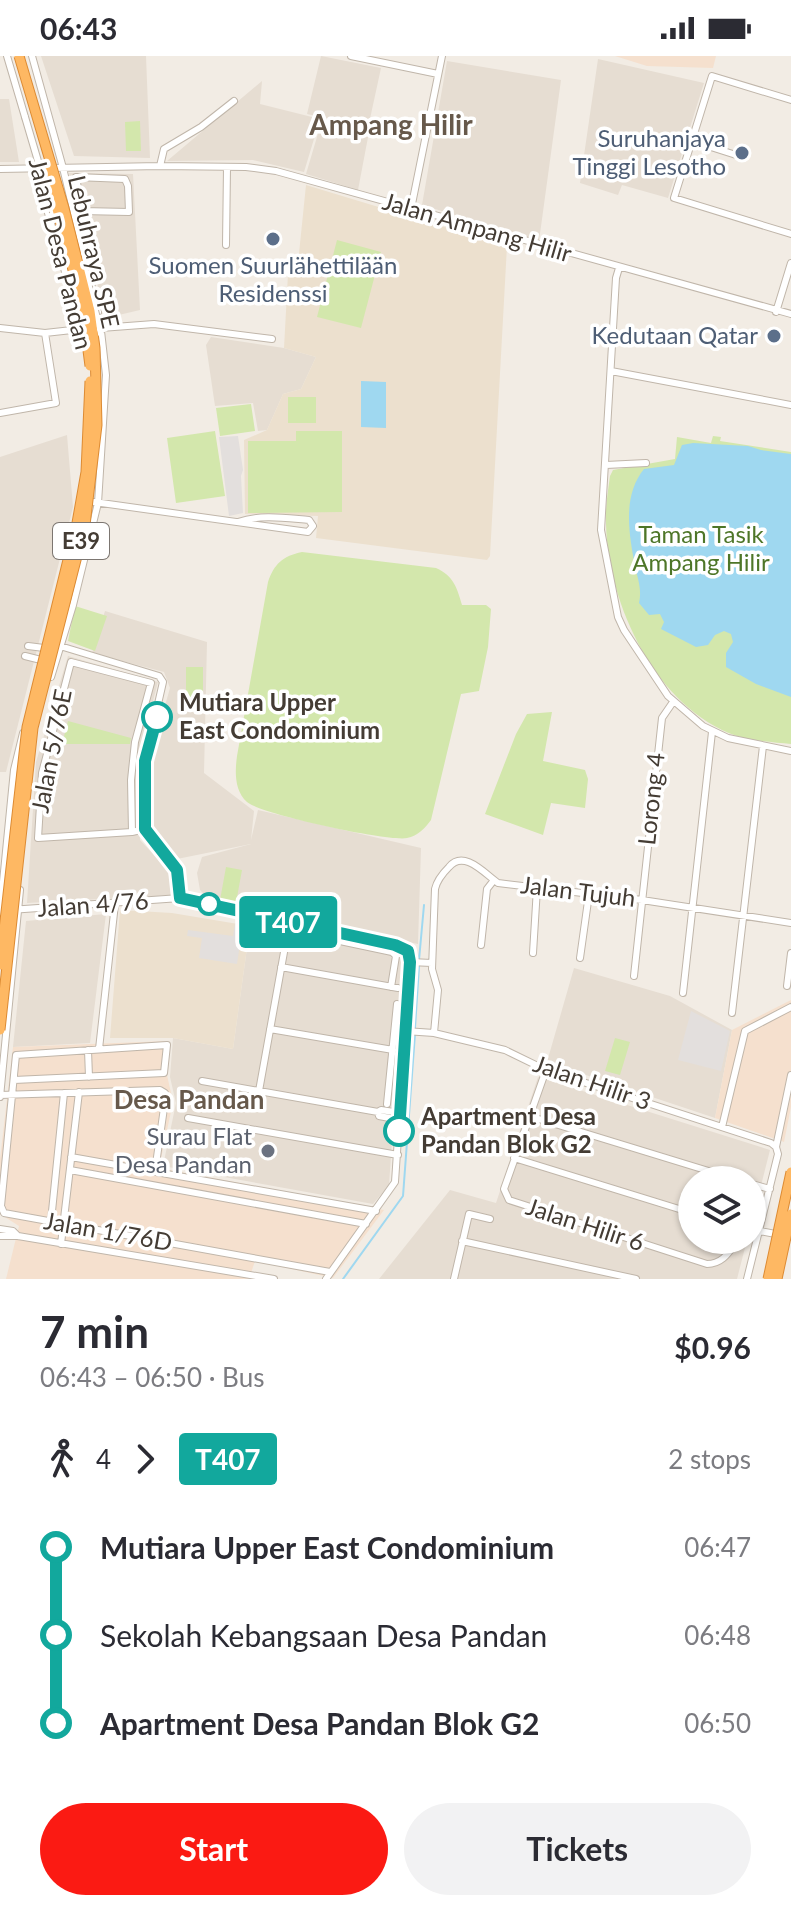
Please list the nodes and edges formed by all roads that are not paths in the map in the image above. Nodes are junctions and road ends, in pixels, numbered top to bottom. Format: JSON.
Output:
{"nodes":[{"id":1,"x":10,"y":56,"type":"edge"},
{"id":2,"x":21,"y":56,"type":"edge"},
{"id":3,"x":32,"y":56,"type":"edge"},
{"id":4,"x":351,"y":56,"type":"edge"},
{"id":5,"x":442,"y":56,"type":"edge"},
{"id":6,"x":438,"y":74,"type":"junction"},
{"id":7,"x":791,"y":100,"type":"edge"},
{"id":8,"x":234,"y":101,"type":"dead end"},
{"id":9,"x":692,"y":141,"type":"junction"},
{"id":10,"x":736,"y":155,"type":"dead end"},
{"id":11,"x":122,"y":166,"type":"junction"},
{"id":12,"x":160,"y":166,"type":"junction"},
{"id":13,"x":227,"y":167,"type":"junction"},
{"id":14,"x":35,"y":168,"type":"junction"},
{"id":15,"x":63,"y":168,"type":"junction"},
{"id":16,"x":0,"y":169,"type":"edge"},
{"id":17,"x":122,"y":178,"type":"junction"},
{"id":18,"x":411,"y":209,"type":"junction"},
{"id":19,"x":791,"y":234,"type":"edge"},
{"id":20,"x":226,"y":245,"type":"dead end"},
{"id":21,"x":791,"y":263,"type":"edge"},
{"id":22,"x":619,"y":268,"type":"junction"},
{"id":23,"x":776,"y":312,"type":"junction"},
{"id":24,"x":791,"y":314,"type":"edge"},
{"id":25,"x":0,"y":328,"type":"edge"},
{"id":26,"x":101,"y":331,"type":"junction"},
{"id":27,"x":82,"y":332,"type":"junction"},
{"id":28,"x":45,"y":333,"type":"junction"},
{"id":29,"x":272,"y":339,"type":"dead end"},
{"id":30,"x":611,"y":371,"type":"junction"},
{"id":31,"x":791,"y":405,"type":"edge"},
{"id":32,"x":0,"y":413,"type":"edge"},
{"id":33,"x":646,"y":463,"type":"dead end"},
{"id":34,"x":606,"y":465,"type":"junction"},
{"id":35,"x":79,"y":499,"type":"junction"},
{"id":36,"x":98,"y":503,"type":"junction"},
{"id":37,"x":238,"y":522,"type":"junction"},
{"id":38,"x":28,"y":646,"type":"dead end"},
{"id":39,"x":60,"y":646,"type":"junction"},
{"id":40,"x":44,"y":648,"type":"junction"},
{"id":41,"x":25,"y":656,"type":"dead end"},
{"id":42,"x":41,"y":660,"type":"junction"},
{"id":43,"x":673,"y":702,"type":"junction"},
{"id":44,"x":712,"y":732,"type":"junction"},
{"id":45,"x":763,"y":746,"type":"junction"},
{"id":46,"x":791,"y":751,"type":"edge"},
{"id":47,"x":145,"y":829,"type":"junction"},
{"id":48,"x":132,"y":832,"type":"junction"},
{"id":49,"x":494,"y":880,"type":"junction"},
{"id":50,"x":537,"y":888,"type":"junction"},
{"id":51,"x":589,"y":894,"type":"junction"},
{"id":52,"x":180,"y":898,"type":"junction"},
{"id":53,"x":642,"y":900,"type":"junction"},
{"id":54,"x":115,"y":904,"type":"junction"},
{"id":55,"x":693,"y":907,"type":"junction"},
{"id":56,"x":9,"y":910,"type":"edge"},
{"id":57,"x":743,"y":916,"type":"junction"},
{"id":58,"x":791,"y":923,"type":"edge"},
{"id":59,"x":0,"y":934,"type":"edge"},
{"id":60,"x":481,"y":945,"type":"dead end"},
{"id":61,"x":533,"y":953,"type":"dead end"},
{"id":62,"x":791,"y":953,"type":"edge"},
{"id":63,"x":580,"y":958,"type":"dead end"},
{"id":64,"x":413,"y":962,"type":"junction"},
{"id":65,"x":429,"y":963,"type":"junction"},
{"id":66,"x":0,"y":965,"type":"edge"},
{"id":67,"x":281,"y":967,"type":"junction"},
{"id":68,"x":634,"y":976,"type":"dead end"},
{"id":69,"x":787,"y":986,"type":"dead end"},
{"id":70,"x":683,"y":993,"type":"dead end"},
{"id":71,"x":397,"y":1004,"type":"dead end"},
{"id":72,"x":791,"y":1007,"type":"edge"},
{"id":73,"x":0,"y":1011,"type":"edge"},
{"id":74,"x":732,"y":1013,"type":"dead end"},
{"id":75,"x":270,"y":1029,"type":"junction"},
{"id":76,"x":0,"y":1030,"type":"edge"},
{"id":77,"x":408,"y":1032,"type":"junction"},
{"id":78,"x":434,"y":1033,"type":"junction"},
{"id":79,"x":99,"y":1049,"type":"junction"},
{"id":80,"x":88,"y":1050,"type":"junction"},
{"id":81,"x":393,"y":1050,"type":"junction"},
{"id":82,"x":546,"y":1070,"type":"junction"},
{"id":83,"x":791,"y":1075,"type":"edge"},
{"id":84,"x":89,"y":1077,"type":"junction"},
{"id":85,"x":14,"y":1080,"type":"junction"},
{"id":86,"x":202,"y":1081,"type":"dead end"},
{"id":87,"x":259,"y":1091,"type":"junction"},
{"id":88,"x":79,"y":1092,"type":"junction"},
{"id":89,"x":64,"y":1093,"type":"junction"},
{"id":90,"x":11,"y":1094,"type":"junction"},
{"id":91,"x":0,"y":1096,"type":"edge"},
{"id":92,"x":387,"y":1104,"type":"dead end"},
{"id":93,"x":400,"y":1116,"type":"junction"},
{"id":94,"x":529,"y":1116,"type":"junction"},
{"id":95,"x":188,"y":1118,"type":"dead end"},
{"id":96,"x":722,"y":1127,"type":"junction"},
{"id":97,"x":776,"y":1147,"type":"junction"},
{"id":98,"x":398,"y":1155,"type":"junction"},
{"id":99,"x":71,"y":1157,"type":"junction"},
{"id":100,"x":514,"y":1158,"type":"junction"},
{"id":101,"x":692,"y":1166,"type":"edge"},
{"id":102,"x":70,"y":1170,"type":"junction"},
{"id":103,"x":155,"y":1171,"type":"junction"},
{"id":104,"x":791,"y":1172,"type":"edge"},
{"id":105,"x":766,"y":1188,"type":"edge"},
{"id":106,"x":770,"y":1189,"type":"junction"},
{"id":107,"x":766,"y":1206,"type":"edge"},
{"id":108,"x":678,"y":1209,"type":"edge"},
{"id":109,"x":376,"y":1211,"type":"junction"},
{"id":110,"x":791,"y":1214,"type":"edge"},
{"id":111,"x":490,"y":1219,"type":"dead end"},
{"id":112,"x":51,"y":1221,"type":"junction"},
{"id":113,"x":64,"y":1223,"type":"junction"},
{"id":114,"x":366,"y":1224,"type":"junction"},
{"id":115,"x":766,"y":1232,"type":"edge"},
{"id":116,"x":1,"y":1235,"type":"edge"},
{"id":117,"x":791,"y":1237,"type":"edge"},
{"id":118,"x":462,"y":1241,"type":"junction"},
{"id":119,"x":61,"y":1244,"type":"junction"},
{"id":120,"x":726,"y":1254,"type":"edge"},
{"id":121,"x":754,"y":1254,"type":"edge"},
{"id":122,"x":328,"y":1276,"type":"edge"},
{"id":123,"x":246,"y":1277,"type":"edge"},
{"id":124,"x":274,"y":1279,"type":"edge"},
{"id":125,"x":454,"y":1279,"type":"edge"},
{"id":126,"x":636,"y":1279,"type":"edge"},
{"id":127,"x":747,"y":1279,"type":"edge"},
{"id":128,"x":768,"y":1279,"type":"edge"},
{"id":129,"x":777,"y":1279,"type":"edge"}],
"edges":[{"from":1,"to":27,"type":"street","name":"Jalan Desa Pandan","bridge":true},
{"from":1,"to":66,"type":"highway","name":"Lebuhraya SPE","number":"E39","bridge":true},
{"from":2,"to":26,"type":"street","name":"Jalan Desa Pandan","bridge":true},
{"from":2,"to":76,"type":"highway","name":"Lebuhraya SPE","number":"E39","bridge":true},
{"from":3,"to":15,"type":"street"},
{"from":4,"to":6,"type":"street"},
{"from":5,"to":6,"type":"street"},
{"from":6,"to":18,"type":"street"},
{"from":7,"to":9,"type":"street"},
{"from":8,"to":12,"type":"street"},
{"from":9,"to":10,"type":"street"},
{"from":9,"to":19,"type":"street"},
{"from":11,"to":12,"type":"street","name":"Jalan Ampang Hilir"},
{"from":11,"to":15,"type":"street","name":"Jalan Ampang Hilir"},
{"from":11,"to":17,"type":"street"},
{"from":12,"to":13,"type":"street","name":"Jalan Ampang Hilir"},
{"from":13,"to":18,"type":"street","name":"Jalan Ampang Hilir"},
{"from":13,"to":20,"type":"street"},
{"from":14,"to":15,"type":"street","name":"Jalan Ampang Hilir"},
{"from":14,"to":16,"type":"street","name":"Jalan Ampang Hilir"},
{"from":14,"to":27,"type":"street"},
{"from":15,"to":26,"type":"street"},
{"from":17,"to":17,"type":"street"},
{"from":18,"to":22,"type":"street","name":"Jalan Ampang Hilir"},
{"from":21,"to":23,"type":"street"},
{"from":22,"to":23,"type":"street","name":"Jalan Ampang Hilir"},
{"from":22,"to":30,"type":"street"},
{"from":23,"to":24,"type":"street","name":"Jalan Ampang Hilir"},
{"from":25,"to":28,"type":"street"},
{"from":26,"to":29,"type":"street"},
{"from":26,"to":36,"type":"street","name":"Jalan Desa Pandan"},
{"from":27,"to":28,"type":"street"},
{"from":27,"to":35,"type":"street","name":"Jalan Desa Pandan"},
{"from":28,"to":32,"type":"street"},
{"from":30,"to":31,"type":"street"},
{"from":30,"to":34,"type":"street"},
{"from":33,"to":34,"type":"street"},
{"from":34,"to":43,"type":"street"},
{"from":35,"to":36,"type":"street"},
{"from":35,"to":40,"type":"street","name":"Jalan Desa Pandan"},
{"from":36,"to":37,"type":"street"},
{"from":36,"to":39,"type":"street","name":"Jalan Desa Pandan"},
{"from":37,"to":37,"type":"street"},
{"from":38,"to":40,"type":"street"},
{"from":39,"to":47,"type":"street"},
{"from":39,"to":56,"type":"street","name":"Jalan Desa Pandan"},
{"from":40,"to":42,"type":"street","name":"Jalan Desa Pandan"},
{"from":41,"to":42,"type":"street"},
{"from":42,"to":56,"type":"street","name":"Jalan Desa Pandan"},
{"from":43,"to":44,"type":"street"},
{"from":43,"to":53,"type":"street","name":"Lorong 4"},
{"from":44,"to":45,"type":"street"},
{"from":44,"to":55,"type":"street"},
{"from":45,"to":46,"type":"street"},
{"from":45,"to":57,"type":"street"},
{"from":47,"to":48,"type":"street"},
{"from":47,"to":52,"type":"street"},
{"from":48,"to":48,"type":"street","name":"Jalan 5/76E"},
{"from":49,"to":50,"type":"street","name":"Jalan Tujuh"},
{"from":49,"to":60,"type":"street"},
{"from":49,"to":65,"type":"street","name":"Jalan Tujuh"},
{"from":50,"to":51,"type":"street","name":"Jalan Tujuh"},
{"from":50,"to":61,"type":"street"},
{"from":51,"to":53,"type":"street","name":"Jalan Tujuh"},
{"from":51,"to":63,"type":"street"},
{"from":52,"to":54,"type":"street","name":"Jalan 4/76"},
{"from":52,"to":64,"type":"street","name":"Jalan 4/76"},
{"from":53,"to":55,"type":"street","name":"Jalan Tujuh"},
{"from":53,"to":68,"type":"street","name":"Lorong 4"},
{"from":54,"to":56,"type":"street","name":"Jalan 4/76"},
{"from":54,"to":79,"type":"street"},
{"from":55,"to":57,"type":"street","name":"Jalan Tujuh"},
{"from":55,"to":70,"type":"street"},
{"from":56,"to":59,"type":"street"},
{"from":56,"to":73,"type":"street","name":"Jalan Desa Pandan"},
{"from":56,"to":91,"type":"street","name":"Jalan Desa Pandan"},
{"from":57,"to":58,"type":"street","name":"Jalan Tujuh"},
{"from":57,"to":74,"type":"street"},
{"from":62,"to":69,"type":"street"},
{"from":64,"to":65,"type":"street"},
{"from":64,"to":77,"type":"street"},
{"from":65,"to":78,"type":"street"},
{"from":67,"to":67,"type":"street"},
{"from":67,"to":75,"type":"street"},
{"from":71,"to":81,"type":"street"},
{"from":72,"to":96,"type":"street"},
{"from":75,"to":81,"type":"street"},
{"from":75,"to":87,"type":"street"},
{"from":77,"to":78,"type":"street","name":"Jalan Hilir 3"},
{"from":77,"to":93,"type":"street"},
{"from":78,"to":82,"type":"street","name":"Jalan Hilir 3"},
{"from":79,"to":80,"type":"street"},
{"from":79,"to":84,"type":"street"},
{"from":80,"to":84,"type":"street"},
{"from":80,"to":85,"type":"street"},
{"from":81,"to":92,"type":"street"},
{"from":82,"to":94,"type":"street","name":"Jalan Hilir 6"},
{"from":82,"to":96,"type":"street","name":"Jalan Hilir 3"},
{"from":83,"to":97,"type":"street"},
{"from":84,"to":85,"type":"street"},
{"from":85,"to":90,"type":"street"},
{"from":86,"to":87,"type":"street"},
{"from":87,"to":93,"type":"street"},
{"from":88,"to":89,"type":"street"},
{"from":88,"to":99,"type":"street"},
{"from":88,"to":103,"type":"street"},
{"from":89,"to":90,"type":"street"},
{"from":89,"to":112,"type":"street"},
{"from":90,"to":91,"type":"street"},
{"from":90,"to":112,"type":"street","name":"Jalan 1/76D"},
{"from":93,"to":98,"type":"street"},
{"from":94,"to":100,"type":"street","name":"Jalan Hilir 6"},
{"from":94,"to":101,"type":"street"},
{"from":95,"to":98,"type":"street"},
{"from":96,"to":97,"type":"street","name":"Jalan Hilir 3"},
{"from":97,"to":106,"type":"street"},
{"from":98,"to":109,"type":"street"},
{"from":99,"to":102,"type":"street"},
{"from":99,"to":103,"type":"street"},
{"from":100,"to":108,"type":"street"},
{"from":100,"to":120,"type":"street","name":"Jalan Hilir 6"},
{"from":102,"to":113,"type":"street"},
{"from":102,"to":114,"type":"street"},
{"from":103,"to":109,"type":"street"},
{"from":104,"to":128,"type":"highway","bridge":true},
{"from":105,"to":106,"type":"street"},
{"from":106,"to":107,"type":"street"},
{"from":109,"to":114,"type":"street"},
{"from":110,"to":129,"type":"highway","bridge":true},
{"from":111,"to":118,"type":"street"},
{"from":112,"to":113,"type":"street","name":"Jalan 1/76D"},
{"from":113,"to":119,"type":"street"},
{"from":113,"to":122,"type":"street","name":"Jalan 1/76D"},
{"from":114,"to":122,"type":"street"},
{"from":115,"to":117,"type":"street"},
{"from":116,"to":119,"type":"street"},
{"from":118,"to":125,"type":"street"},
{"from":118,"to":126,"type":"street"},
{"from":119,"to":123,"type":"street"},
{"from":121,"to":127,"type":"street"},
{"from":123,"to":124,"type":"street"}]}
